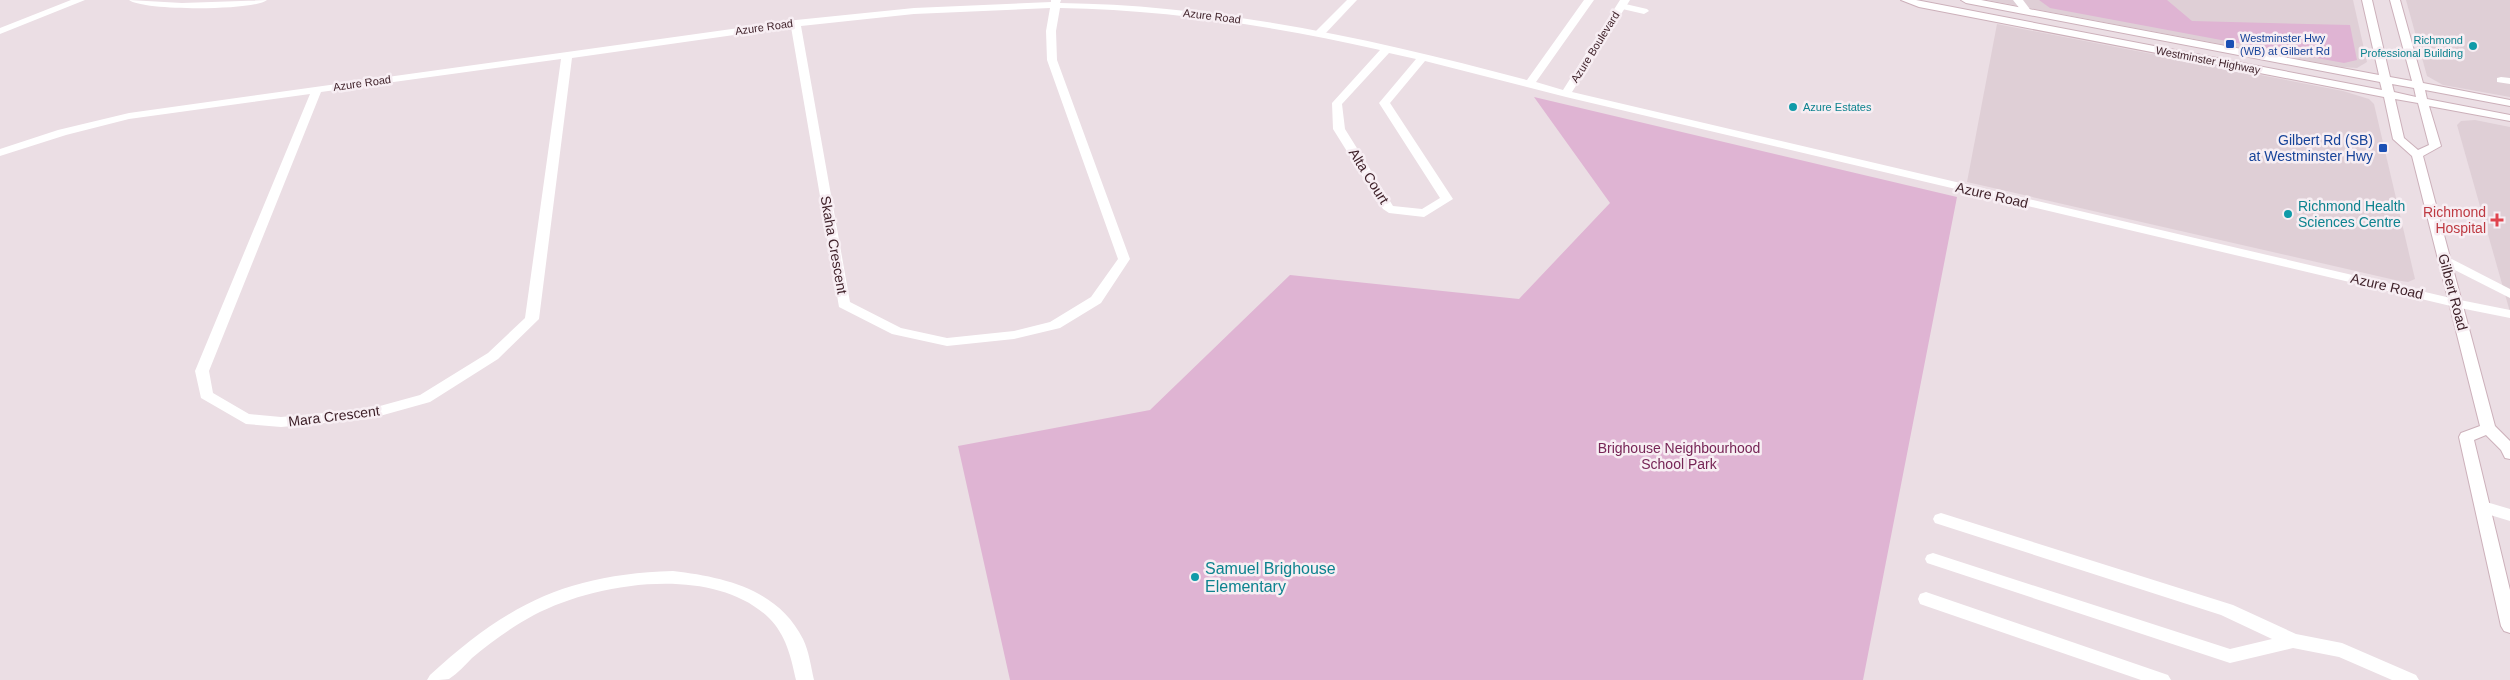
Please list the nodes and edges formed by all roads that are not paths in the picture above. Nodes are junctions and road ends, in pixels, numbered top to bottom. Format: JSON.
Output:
{"nodes":[{"id":1,"x":80,"y":0,"type":"edge"},
{"id":2,"x":134,"y":0,"type":"edge"},
{"id":3,"x":262,"y":0,"type":"edge"},
{"id":4,"x":1352,"y":0,"type":"edge"},
{"id":5,"x":1589,"y":0,"type":"edge"},
{"id":6,"x":1906,"y":0,"type":"edge"},
{"id":7,"x":1966,"y":0,"type":"edge"},
{"id":8,"x":2018,"y":0,"type":"edge"},
{"id":9,"x":2367,"y":0,"type":"edge"},
{"id":10,"x":2395,"y":0,"type":"edge"},
{"id":11,"x":1056,"y":2,"type":"edge"},
{"id":12,"x":1623,"y":3,"type":"edge"},
{"id":13,"x":1644,"y":11,"type":"dead end"},
{"id":14,"x":2027,"y":12,"type":"junction"},
{"id":15,"x":796,"y":22,"type":"junction"},
{"id":16,"x":0,"y":31,"type":"edge"},
{"id":17,"x":1320,"y":33,"type":"junction"},
{"id":18,"x":1387,"y":49,"type":"junction"},
{"id":19,"x":568,"y":55,"type":"junction"},
{"id":20,"x":1423,"y":57,"type":"junction"},
{"id":21,"x":2385,"y":80,"type":"junction"},
{"id":22,"x":1530,"y":83,"type":"junction"},
{"id":23,"x":2419,"y":86,"type":"junction"},
{"id":24,"x":317,"y":89,"type":"junction"},
{"id":25,"x":1566,"y":94,"type":"junction"},
{"id":26,"x":2388,"y":95,"type":"junction"},
{"id":27,"x":2423,"y":101,"type":"junction"},
{"id":28,"x":2510,"y":104,"type":"edge"},
{"id":29,"x":2510,"y":118,"type":"edge"},
{"id":30,"x":0,"y":153,"type":"edge"},
{"id":31,"x":2418,"y":156,"type":"junction"},
{"id":32,"x":2444,"y":260,"type":"junction"},
{"id":33,"x":2510,"y":294,"type":"edge"},
{"id":34,"x":2455,"y":303,"type":"junction"},
{"id":35,"x":2510,"y":314,"type":"edge"},
{"id":36,"x":2488,"y":428,"type":"junction"},
{"id":37,"x":2510,"y":454,"type":"edge"},
{"id":38,"x":2483,"y":508,"type":"junction"},
{"id":39,"x":2510,"y":516,"type":"edge"},
{"id":40,"x":1941,"y":519,"type":"dead end"},
{"id":41,"x":1933,"y":559,"type":"dead end"},
{"id":42,"x":1926,"y":599,"type":"dead end"},
{"id":43,"x":2510,"y":626,"type":"edge"},
{"id":44,"x":2293,"y":641,"type":"junction"},
{"id":45,"x":436,"y":680,"type":"edge"},
{"id":46,"x":805,"y":680,"type":"edge"},
{"id":47,"x":2162,"y":680,"type":"edge"},
{"id":48,"x":2410,"y":680,"type":"edge"}],
"edges":[{"from":1,"to":16,"type":"street"},
{"from":2,"to":3,"type":"street"},
{"from":4,"to":17,"type":"street"},
{"from":5,"to":22,"type":"street"},
{"from":6,"to":26,"type":"street","name":"Westminster Highway"},
{"from":7,"to":14,"type":"street","name":"Westminster Highway"},
{"from":8,"to":14,"type":"street"},
{"from":9,"to":21,"type":"street"},
{"from":10,"to":23,"type":"street"},
{"from":11,"to":15,"type":"street","name":"Azure Road"},
{"from":11,"to":15,"type":"street","name":"Skaha Crescent"},
{"from":11,"to":17,"type":"street","name":"Azure Road"},
{"from":12,"to":13,"type":"street"},
{"from":12,"to":25,"type":"street","name":"Azure Boulevard"},
{"from":14,"to":21,"type":"street","name":"Westminster Highway"},
{"from":15,"to":19,"type":"street","name":"Azure Road"},
{"from":17,"to":18,"type":"street","name":"Azure Road"},
{"from":18,"to":20,"type":"street","name":"Azure Road"},
{"from":18,"to":20,"type":"street","name":"Alta Court"},
{"from":19,"to":24,"type":"street","name":"Azure Road"},
{"from":19,"to":24,"type":"street","name":"Mara Crescent"},
{"from":20,"to":22,"type":"street","name":"Azure Road"},
{"from":21,"to":23,"type":"street","name":"Westminster Highway"},
{"from":21,"to":26,"type":"street"},
{"from":22,"to":25,"type":"street","name":"Azure Road"},
{"from":23,"to":27,"type":"street"},
{"from":23,"to":28,"type":"street","name":"Westminster Highway"},
{"from":24,"to":30,"type":"street","name":"Azure Road"},
{"from":25,"to":34,"type":"street","name":"Azure Road"},
{"from":26,"to":27,"type":"street","name":"Westminster Highway"},
{"from":26,"to":31,"type":"street"},
{"from":27,"to":29,"type":"street","name":"Westminster Highway"},
{"from":27,"to":31,"type":"street"},
{"from":31,"to":32,"type":"street","name":"Gilbert Road"},
{"from":32,"to":33,"type":"street"},
{"from":32,"to":34,"type":"street","name":"Gilbert Road"},
{"from":34,"to":35,"type":"street","name":"Azure Road"},
{"from":34,"to":36,"type":"street","name":"Gilbert Road"},
{"from":36,"to":37,"type":"street"},
{"from":36,"to":38,"type":"street"},
{"from":38,"to":39,"type":"street"},
{"from":38,"to":43,"type":"street"},
{"from":40,"to":44,"type":"street"},
{"from":41,"to":44,"type":"street"},
{"from":42,"to":47,"type":"street"},
{"from":44,"to":48,"type":"street"},
{"from":45,"to":46,"type":"street"}]}
